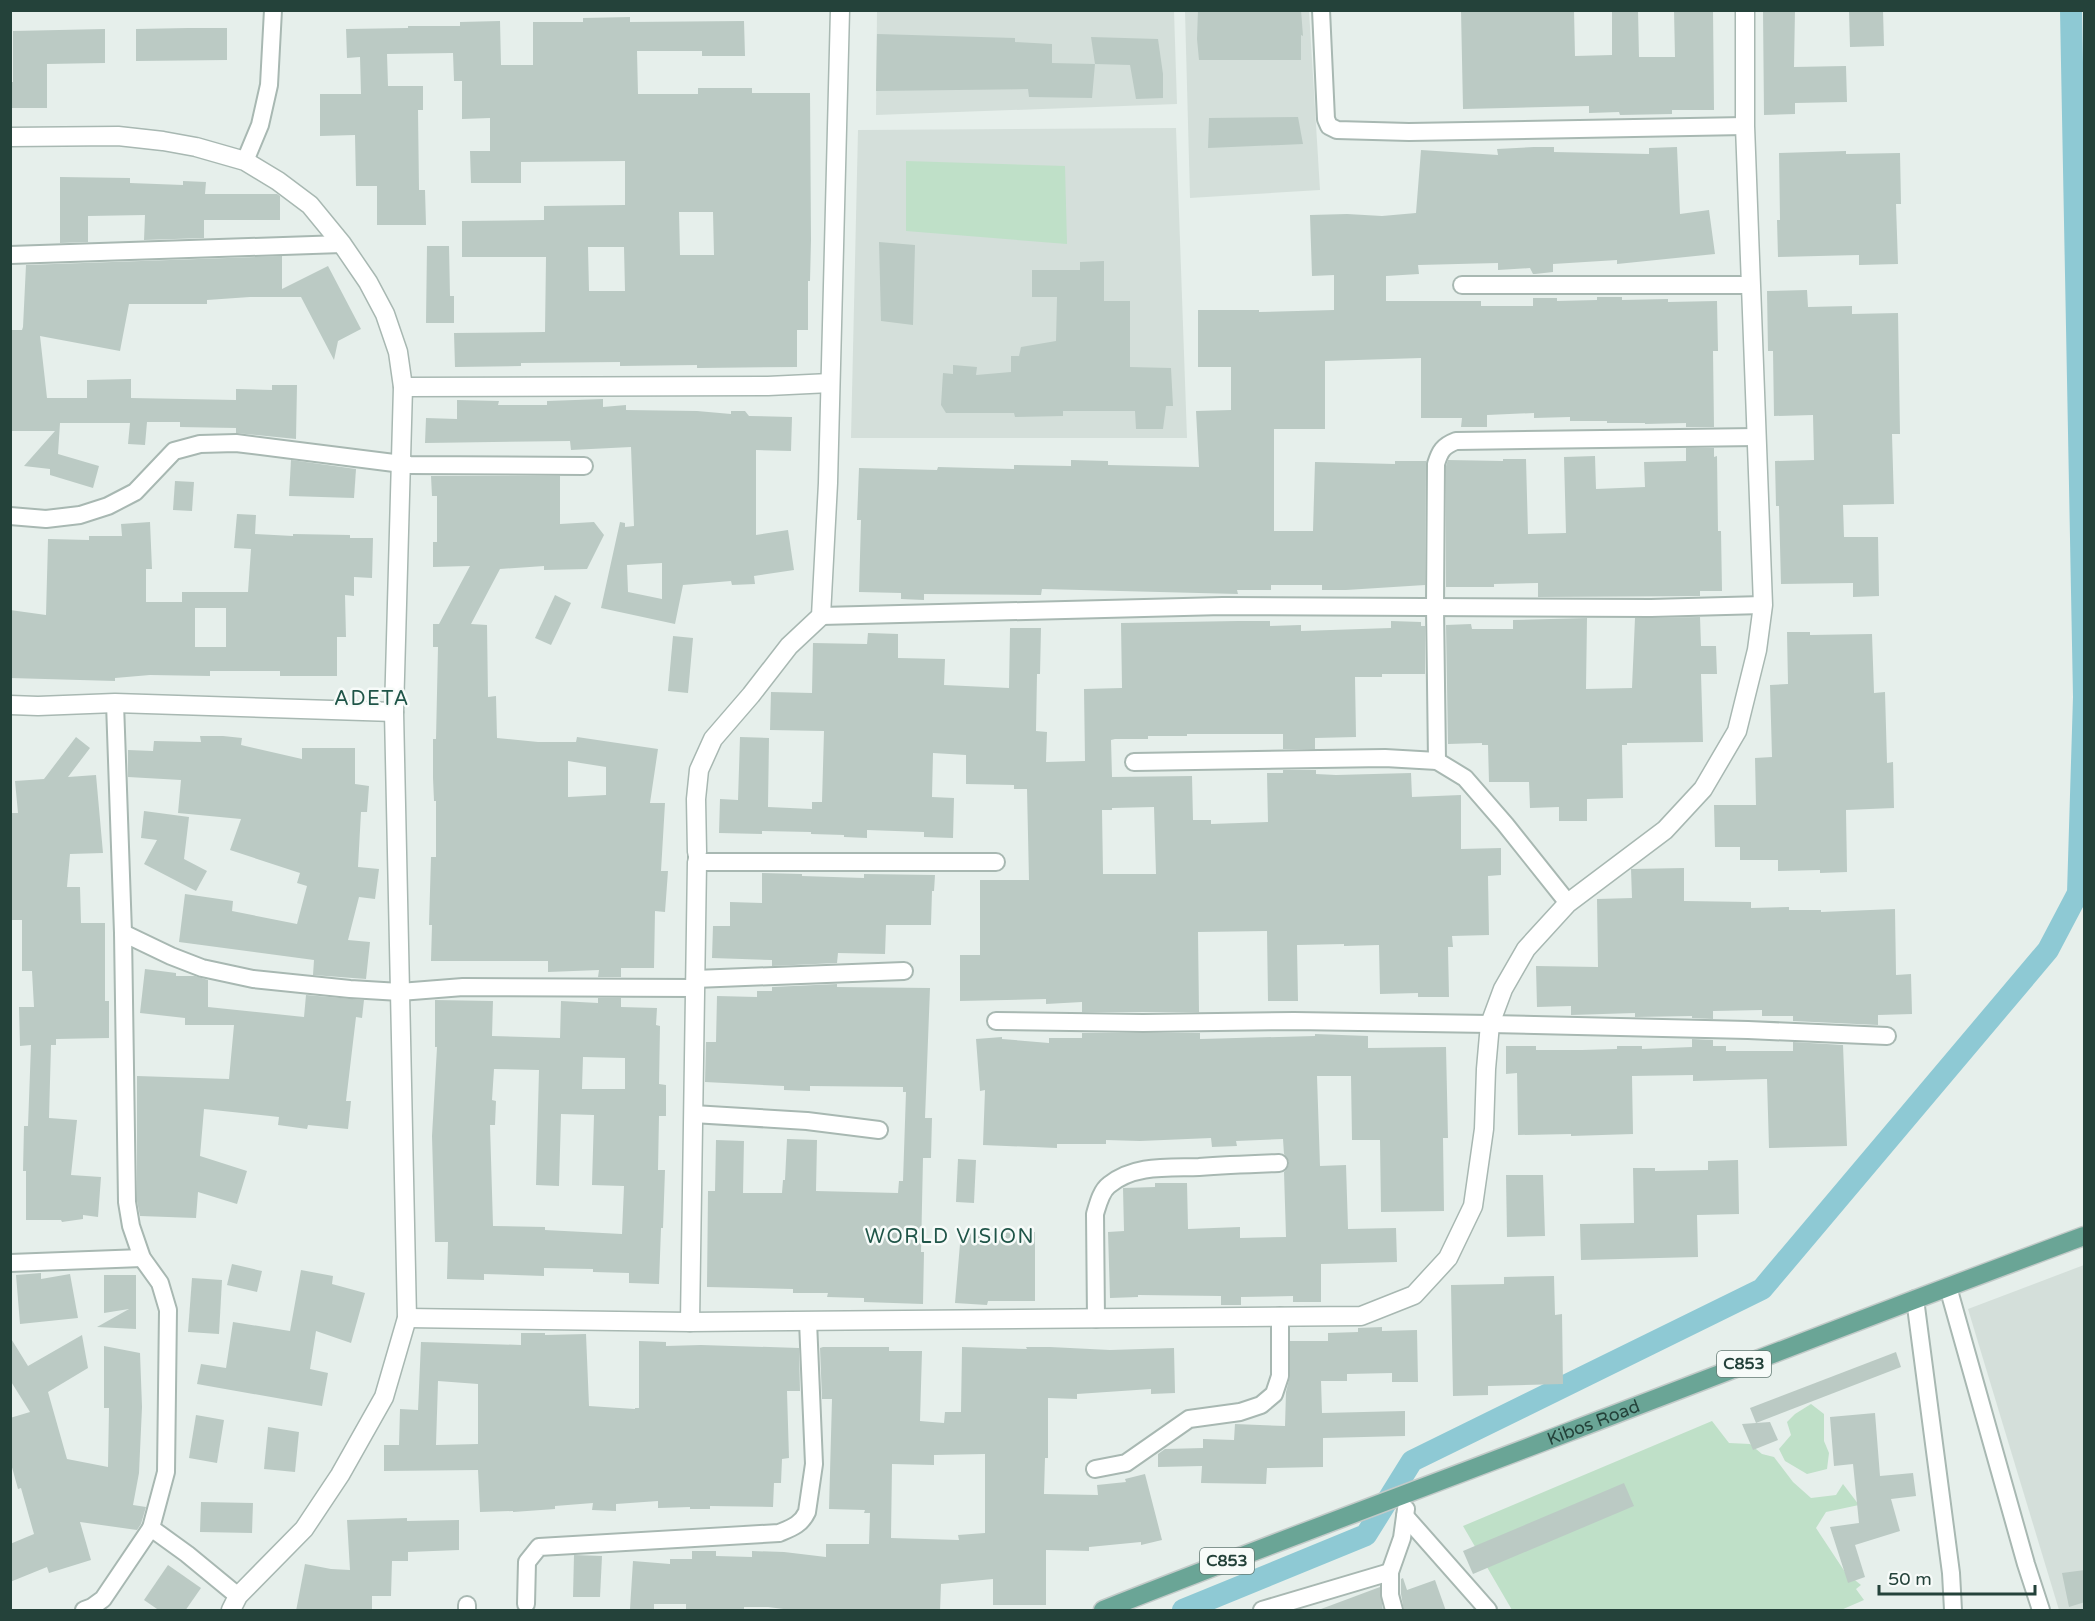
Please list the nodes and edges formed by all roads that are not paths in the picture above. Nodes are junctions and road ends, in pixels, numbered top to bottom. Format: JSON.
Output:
{"nodes":[{"id":1,"x":273,"y":10,"type":"edge"},
{"id":2,"x":840,"y":10,"type":"edge"},
{"id":3,"x":1321,"y":10,"type":"edge"},
{"id":4,"x":1745,"y":10,"type":"edge"},
{"id":5,"x":1745,"y":126,"type":"junction"},
{"id":6,"x":10,"y":137,"type":"edge"},
{"id":7,"x":246,"y":161,"type":"junction"},
{"id":8,"x":342,"y":244,"type":"junction"},
{"id":9,"x":10,"y":255,"type":"edge"},
{"id":10,"x":1462,"y":285,"type":"dead end"},
{"id":11,"x":1751,"y":285,"type":"junction"},
{"id":12,"x":830,"y":383,"type":"junction"},
{"id":13,"x":403,"y":387,"type":"junction"},
{"id":14,"x":1757,"y":437,"type":"junction"},
{"id":15,"x":401,"y":463,"type":"junction"},
{"id":16,"x":584,"y":466,"type":"dead end"},
{"id":17,"x":10,"y":516,"type":"edge"},
{"id":18,"x":1763,"y":605,"type":"junction"},
{"id":19,"x":1435,"y":607,"type":"junction"},
{"id":20,"x":820,"y":616,"type":"junction"},
{"id":21,"x":115,"y":703,"type":"junction"},
{"id":22,"x":10,"y":705,"type":"edge"},
{"id":23,"x":394,"y":712,"type":"junction"},
{"id":24,"x":1437,"y":761,"type":"junction"},
{"id":25,"x":1134,"y":762,"type":"dead end"},
{"id":26,"x":697,"y":857,"type":"junction"},
{"id":27,"x":996,"y":861,"type":"dead end"},
{"id":28,"x":1568,"y":903,"type":"junction"},
{"id":29,"x":123,"y":933,"type":"junction"},
{"id":30,"x":904,"y":971,"type":"dead end"},
{"id":31,"x":695,"y":984,"type":"junction"},
{"id":32,"x":400,"y":992,"type":"junction"},
{"id":33,"x":996,"y":1021,"type":"dead end"},
{"id":34,"x":1490,"y":1024,"type":"junction"},
{"id":35,"x":1887,"y":1036,"type":"dead end"},
{"id":36,"x":693,"y":1114,"type":"junction"},
{"id":37,"x":879,"y":1130,"type":"dead end"},
{"id":38,"x":1279,"y":1163,"type":"dead end"},
{"id":39,"x":2085,"y":1236,"type":"edge"},
{"id":40,"x":142,"y":1258,"type":"junction"},
{"id":41,"x":10,"y":1263,"type":"edge"},
{"id":42,"x":1948,"y":1287,"type":"junction"},
{"id":43,"x":1915,"y":1299,"type":"junction"},
{"id":44,"x":1280,"y":1316,"type":"junction"},
{"id":45,"x":407,"y":1318,"type":"junction"},
{"id":46,"x":1096,"y":1318,"type":"junction"},
{"id":47,"x":808,"y":1321,"type":"junction"},
{"id":48,"x":690,"y":1322,"type":"junction"},
{"id":49,"x":1095,"y":1469,"type":"dead end"},
{"id":50,"x":1406,"y":1493,"type":"junction"},
{"id":51,"x":1405,"y":1516,"type":"junction"},
{"id":52,"x":151,"y":1528,"type":"junction"},
{"id":53,"x":1390,"y":1572,"type":"junction"},
{"id":54,"x":234,"y":1603,"type":"edge"},
{"id":55,"x":526,"y":1604,"type":"dead end"},
{"id":56,"x":84,"y":1611,"type":"edge"},
{"id":57,"x":1103,"y":1611,"type":"edge"},
{"id":58,"x":1262,"y":1611,"type":"edge"},
{"id":59,"x":1394,"y":1611,"type":"edge"},
{"id":60,"x":1488,"y":1611,"type":"edge"},
{"id":61,"x":1953,"y":1611,"type":"edge"},
{"id":62,"x":2041,"y":1611,"type":"edge"}],
"edges":[{"from":1,"to":7,"type":"street"},
{"from":2,"to":12,"type":"street"},
{"from":3,"to":5,"type":"street"},
{"from":4,"to":5,"type":"street"},
{"from":5,"to":11,"type":"street"},
{"from":6,"to":7,"type":"street"},
{"from":7,"to":8,"type":"street"},
{"from":8,"to":9,"type":"street"},
{"from":8,"to":13,"type":"street"},
{"from":10,"to":11,"type":"street"},
{"from":11,"to":14,"type":"street"},
{"from":12,"to":13,"type":"street"},
{"from":12,"to":20,"type":"street"},
{"from":13,"to":15,"type":"street"},
{"from":14,"to":18,"type":"street"},
{"from":14,"to":19,"type":"street"},
{"from":15,"to":16,"type":"street"},
{"from":15,"to":17,"type":"street"},
{"from":15,"to":23,"type":"street"},
{"from":18,"to":19,"type":"street"},
{"from":18,"to":28,"type":"street"},
{"from":19,"to":20,"type":"street"},
{"from":19,"to":24,"type":"street"},
{"from":20,"to":26,"type":"street"},
{"from":21,"to":22,"type":"street"},
{"from":21,"to":23,"type":"street"},
{"from":21,"to":29,"type":"street"},
{"from":23,"to":32,"type":"street"},
{"from":24,"to":25,"type":"street"},
{"from":24,"to":28,"type":"street"},
{"from":26,"to":27,"type":"street"},
{"from":26,"to":31,"type":"street"},
{"from":28,"to":34,"type":"street"},
{"from":29,"to":32,"type":"street"},
{"from":29,"to":40,"type":"street"},
{"from":30,"to":31,"type":"street"},
{"from":31,"to":32,"type":"street"},
{"from":31,"to":36,"type":"street"},
{"from":32,"to":45,"type":"street"},
{"from":33,"to":34,"type":"street"},
{"from":34,"to":35,"type":"street"},
{"from":34,"to":44,"type":"street"},
{"from":36,"to":37,"type":"street"},
{"from":36,"to":48,"type":"street"},
{"from":38,"to":46,"type":"street"},
{"from":39,"to":42,"type":"main road","name":"Kibos Road","number":"C853"},
{"from":40,"to":41,"type":"street"},
{"from":40,"to":52,"type":"street"},
{"from":42,"to":43,"type":"main road","name":"Kibos Road","number":"C853"},
{"from":42,"to":62,"type":"street"},
{"from":43,"to":50,"type":"main road","name":"Kibos Road","number":"C853"},
{"from":43,"to":61,"type":"street"},
{"from":44,"to":46,"type":"street"},
{"from":44,"to":49,"type":"street"},
{"from":45,"to":48,"type":"street"},
{"from":45,"to":54,"type":"street"},
{"from":46,"to":47,"type":"street"},
{"from":47,"to":48,"type":"street"},
{"from":47,"to":55,"type":"street"},
{"from":50,"to":51,"type":"street"},
{"from":50,"to":57,"type":"main road","name":"Kibos Road","number":"C853"},
{"from":51,"to":53,"type":"street"},
{"from":51,"to":60,"type":"street"},
{"from":52,"to":54,"type":"street"},
{"from":52,"to":56,"type":"street"},
{"from":53,"to":58,"type":"street"},
{"from":53,"to":59,"type":"street"}]}
